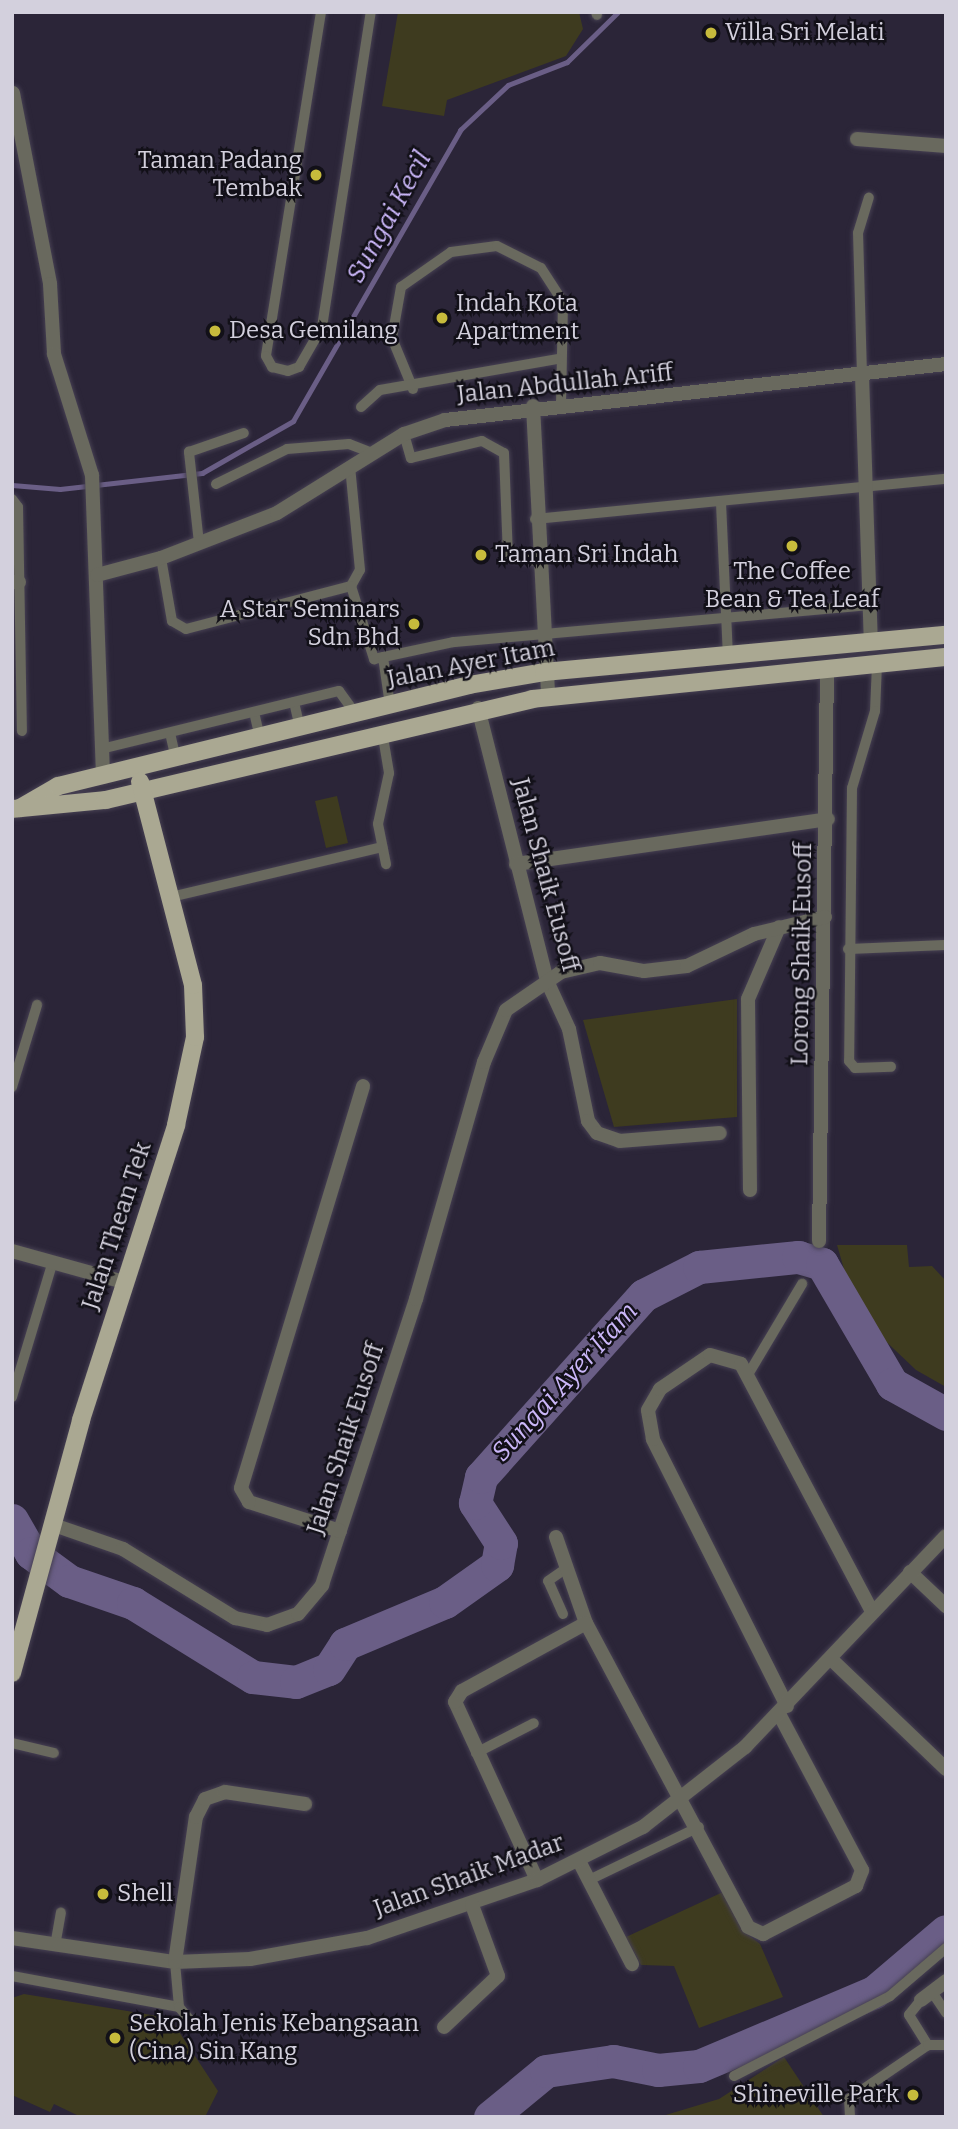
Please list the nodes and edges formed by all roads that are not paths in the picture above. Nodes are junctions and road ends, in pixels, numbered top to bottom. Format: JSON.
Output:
{"nodes":[{"id":1,"x":321,"y":12,"type":"edge"},
{"id":2,"x":371,"y":12,"type":"edge"},
{"id":3,"x":13,"y":93,"type":"edge"},
{"id":4,"x":857,"y":139,"type":"dead end"},
{"id":5,"x":17,"y":145,"type":"edge"},
{"id":6,"x":946,"y":146,"type":"edge"},
{"id":7,"x":869,"y":198,"type":"dead end"},
{"id":8,"x":558,"y":359,"type":"junction"},
{"id":9,"x":946,"y":365,"type":"edge"},
{"id":10,"x":862,"y":375,"type":"junction"},
{"id":11,"x":414,"y":388,"type":"junction"},
{"id":12,"x":561,"y":405,"type":"junction"},
{"id":13,"x":533,"y":406,"type":"junction"},
{"id":14,"x":361,"y":407,"type":"dead end"},
{"id":15,"x":244,"y":433,"type":"dead end"},
{"id":16,"x":404,"y":434,"type":"junction"},
{"id":17,"x":373,"y":453,"type":"junction"},
{"id":18,"x":350,"y":466,"type":"junction"},
{"id":19,"x":946,"y":479,"type":"edge"},
{"id":20,"x":216,"y":484,"type":"dead end"},
{"id":21,"x":869,"y":484,"type":"junction"},
{"id":22,"x":12,"y":499,"type":"edge"},
{"id":23,"x":721,"y":503,"type":"junction"},
{"id":24,"x":535,"y":519,"type":"junction"},
{"id":25,"x":199,"y":543,"type":"junction"},
{"id":26,"x":161,"y":558,"type":"junction"},
{"id":27,"x":537,"y":561,"type":"junction"},
{"id":28,"x":97,"y":575,"type":"junction"},
{"id":29,"x":16,"y":582,"type":"edge"},
{"id":30,"x":351,"y":586,"type":"junction"},
{"id":31,"x":870,"y":605,"type":"junction"},
{"id":32,"x":727,"y":619,"type":"junction"},
{"id":33,"x":544,"y":633,"type":"junction"},
{"id":34,"x":946,"y":635,"type":"edge"},
{"id":35,"x":871,"y":641,"type":"junction"},
{"id":36,"x":728,"y":656,"type":"junction"},
{"id":37,"x":383,"y":657,"type":"junction"},
{"id":38,"x":946,"y":657,"type":"edge"},
{"id":39,"x":877,"y":664,"type":"junction"},
{"id":40,"x":828,"y":668,"type":"junction"},
{"id":41,"x":544,"y":672,"type":"junction"},
{"id":42,"x":16,"y":677,"type":"edge"},
{"id":43,"x":548,"y":696,"type":"junction"},
{"id":44,"x":294,"y":702,"type":"junction"},
{"id":45,"x":390,"y":705,"type":"junction"},
{"id":46,"x":478,"y":708,"type":"junction"},
{"id":47,"x":254,"y":712,"type":"junction"},
{"id":48,"x":356,"y":714,"type":"junction"},
{"id":49,"x":300,"y":728,"type":"junction"},
{"id":50,"x":382,"y":731,"type":"junction"},
{"id":51,"x":22,"y":732,"type":"dead end"},
{"id":52,"x":170,"y":733,"type":"junction"},
{"id":53,"x":260,"y":738,"type":"junction"},
{"id":54,"x":100,"y":749,"type":"junction"},
{"id":55,"x":176,"y":759,"type":"junction"},
{"id":56,"x":137,"y":768,"type":"junction"},
{"id":57,"x":103,"y":777,"type":"junction"},
{"id":58,"x":143,"y":791,"type":"junction"},
{"id":59,"x":16,"y":809,"type":"edge"},
{"id":60,"x":828,"y":819,"type":"junction"},
{"id":61,"x":382,"y":847,"type":"junction"},
{"id":62,"x":386,"y":864,"type":"dead end"},
{"id":63,"x":516,"y":864,"type":"junction"},
{"id":64,"x":170,"y":897,"type":"junction"},
{"id":65,"x":825,"y":917,"type":"junction"},
{"id":66,"x":779,"y":927,"type":"junction"},
{"id":67,"x":946,"y":945,"type":"edge"},
{"id":68,"x":848,"y":949,"type":"junction"},
{"id":69,"x":547,"y":981,"type":"junction"},
{"id":70,"x":37,"y":1005,"type":"dead end"},
{"id":71,"x":891,"y":1067,"type":"dead end"},
{"id":72,"x":363,"y":1086,"type":"dead end"},
{"id":73,"x":12,"y":1087,"type":"edge"},
{"id":74,"x":720,"y":1133,"type":"dead end"},
{"id":75,"x":750,"y":1190,"type":"dead end"},
{"id":76,"x":819,"y":1241,"type":"dead end"},
{"id":77,"x":12,"y":1251,"type":"edge"},
{"id":78,"x":53,"y":1261,"type":"junction"},
{"id":79,"x":124,"y":1282,"type":"junction"},
{"id":80,"x":802,"y":1284,"type":"dead end"},
{"id":81,"x":749,"y":1373,"type":"junction"},
{"id":82,"x":12,"y":1397,"type":"edge"},
{"id":83,"x":50,"y":1530,"type":"junction"},
{"id":84,"x":340,"y":1531,"type":"junction"},
{"id":85,"x":946,"y":1536,"type":"edge"},
{"id":86,"x":556,"y":1537,"type":"dead end"},
{"id":87,"x":568,"y":1567,"type":"junction"},
{"id":88,"x":910,"y":1572,"type":"junction"},
{"id":89,"x":946,"y":1606,"type":"edge"},
{"id":90,"x":872,"y":1611,"type":"junction"},
{"id":91,"x":563,"y":1614,"type":"dead end"},
{"id":92,"x":586,"y":1623,"type":"junction"},
{"id":93,"x":831,"y":1658,"type":"junction"},
{"id":94,"x":12,"y":1673,"type":"edge"},
{"id":95,"x":783,"y":1710,"type":"junction"},
{"id":96,"x":534,"y":1723,"type":"dead end"},
{"id":97,"x":12,"y":1743,"type":"edge"},
{"id":98,"x":476,"y":1752,"type":"junction"},
{"id":99,"x":54,"y":1754,"type":"dead end"},
{"id":100,"x":946,"y":1769,"type":"edge"},
{"id":101,"x":684,"y":1798,"type":"junction"},
{"id":102,"x":305,"y":1804,"type":"dead end"},
{"id":103,"x":699,"y":1827,"type":"junction"},
{"id":104,"x":579,"y":1861,"type":"junction"},
{"id":105,"x":537,"y":1880,"type":"junction"},
{"id":106,"x":589,"y":1880,"type":"junction"},
{"id":107,"x":472,"y":1905,"type":"junction"},
{"id":108,"x":61,"y":1913,"type":"dead end"},
{"id":109,"x":12,"y":1938,"type":"edge"},
{"id":110,"x":55,"y":1946,"type":"junction"},
{"id":111,"x":946,"y":1948,"type":"edge"},
{"id":112,"x":175,"y":1962,"type":"junction"},
{"id":113,"x":632,"y":1964,"type":"dead end"},
{"id":114,"x":12,"y":1976,"type":"edge"},
{"id":115,"x":946,"y":1981,"type":"edge"},
{"id":116,"x":927,"y":1996,"type":"junction"},
{"id":117,"x":179,"y":2007,"type":"junction"},
{"id":118,"x":946,"y":2013,"type":"edge"},
{"id":119,"x":195,"y":2026,"type":"dead end"},
{"id":120,"x":444,"y":2027,"type":"dead end"},
{"id":121,"x":928,"y":2045,"type":"junction"},
{"id":122,"x":946,"y":2045,"type":"edge"},
{"id":123,"x":734,"y":2076,"type":"dead end"},
{"id":124,"x":850,"y":2117,"type":"edge"}],
"edges":[{"from":1,"to":2,"type":"lane"},
{"from":3,"to":5,"type":"street"},
{"from":4,"to":6,"type":"street"},
{"from":5,"to":28,"type":"street"},
{"from":7,"to":10,"type":"lane"},
{"from":8,"to":11,"type":"lane"},
{"from":8,"to":11,"type":"lane"},
{"from":8,"to":12,"type":"lane"},
{"from":9,"to":10,"type":"street","name":"Jalan Abdullah Ariff"},
{"from":10,"to":12,"type":"street","name":"Jalan Abdullah Ariff"},
{"from":10,"to":21,"type":"street"},
{"from":11,"to":14,"type":"lane"},
{"from":12,"to":13,"type":"street","name":"Jalan Abdullah Ariff"},
{"from":13,"to":16,"type":"street","name":"Jalan Abdullah Ariff"},
{"from":13,"to":24,"type":"street"},
{"from":15,"to":25,"type":"lane"},
{"from":16,"to":17,"type":"street","name":"Jalan Abdullah Ariff"},
{"from":16,"to":27,"type":"lane"},
{"from":17,"to":18,"type":"street","name":"Jalan Abdullah Ariff"},
{"from":17,"to":20,"type":"lane"},
{"from":18,"to":25,"type":"street","name":"Jalan Abdullah Ariff"},
{"from":18,"to":30,"type":"lane"},
{"from":19,"to":21,"type":"lane"},
{"from":21,"to":23,"type":"lane"},
{"from":21,"to":31,"type":"street"},
{"from":22,"to":29,"type":"lane"},
{"from":23,"to":24,"type":"lane"},
{"from":23,"to":32,"type":"lane"},
{"from":24,"to":27,"type":"street"},
{"from":25,"to":26,"type":"street","name":"Jalan Abdullah Ariff"},
{"from":26,"to":28,"type":"street","name":"Jalan Abdullah Ariff"},
{"from":26,"to":30,"type":"lane"},
{"from":27,"to":33,"type":"street"},
{"from":28,"to":54,"type":"street"},
{"from":29,"to":42,"type":"lane"},
{"from":30,"to":37,"type":"lane"},
{"from":31,"to":32,"type":"lane"},
{"from":31,"to":35,"type":"street"},
{"from":32,"to":33,"type":"lane"},
{"from":32,"to":36,"type":"lane"},
{"from":33,"to":37,"type":"lane"},
{"from":33,"to":41,"type":"street"},
{"from":34,"to":35,"type":"main road","name":"Jalan Ayer Itam"},
{"from":35,"to":36,"type":"main road","name":"Jalan Ayer Itam"},
{"from":36,"to":41,"type":"main road","name":"Jalan Ayer Itam"},
{"from":37,"to":45,"type":"lane"},
{"from":38,"to":39,"type":"main road","name":"Jalan Ayer Itam"},
{"from":39,"to":40,"type":"main road","name":"Jalan Ayer Itam"},
{"from":39,"to":68,"type":"lane"},
{"from":40,"to":43,"type":"main road","name":"Jalan Ayer Itam"},
{"from":40,"to":60,"type":"street","name":"Lorong Shaik Eusoff"},
{"from":41,"to":43,"type":"street"},
{"from":41,"to":45,"type":"main road","name":"Jalan Ayer Itam"},
{"from":42,"to":51,"type":"lane"},
{"from":43,"to":46,"type":"main road","name":"Jalan Ayer Itam"},
{"from":44,"to":47,"type":"lane"},
{"from":44,"to":48,"type":"lane"},
{"from":44,"to":49,"type":"lane"},
{"from":45,"to":48,"type":"main road","name":"Jalan Ayer Itam"},
{"from":46,"to":50,"type":"main road","name":"Jalan Ayer Itam"},
{"from":46,"to":63,"type":"street","name":"Jalan Shaik Eusoff"},
{"from":47,"to":52,"type":"lane"},
{"from":47,"to":53,"type":"lane"},
{"from":48,"to":49,"type":"main road","name":"Jalan Ayer Itam"},
{"from":49,"to":53,"type":"main road","name":"Jalan Ayer Itam"},
{"from":50,"to":58,"type":"main road","name":"Jalan Ayer Itam"},
{"from":50,"to":61,"type":"lane"},
{"from":52,"to":54,"type":"lane"},
{"from":52,"to":55,"type":"lane"},
{"from":53,"to":55,"type":"main road","name":"Jalan Ayer Itam"},
{"from":54,"to":57,"type":"street"},
{"from":55,"to":56,"type":"main road","name":"Jalan Ayer Itam"},
{"from":56,"to":57,"type":"main road","name":"Jalan Ayer Itam"},
{"from":56,"to":58,"type":"main road","name":"Jalan Thean Tek"},
{"from":57,"to":59,"type":"main road","name":"Jalan Ayer Itam"},
{"from":58,"to":59,"type":"main road","name":"Jalan Ayer Itam"},
{"from":58,"to":64,"type":"main road","name":"Jalan Thean Tek"},
{"from":60,"to":63,"type":"street"},
{"from":60,"to":65,"type":"street","name":"Lorong Shaik Eusoff"},
{"from":61,"to":62,"type":"lane"},
{"from":61,"to":64,"type":"lane"},
{"from":63,"to":69,"type":"street","name":"Jalan Shaik Eusoff"},
{"from":64,"to":79,"type":"main road","name":"Jalan Thean Tek"},
{"from":65,"to":66,"type":"street"},
{"from":65,"to":76,"type":"street","name":"Lorong Shaik Eusoff"},
{"from":66,"to":69,"type":"street"},
{"from":66,"to":75,"type":"street"},
{"from":67,"to":68,"type":"lane"},
{"from":68,"to":71,"type":"lane"},
{"from":69,"to":74,"type":"street","name":"Jalan Shaik Eusoff"},
{"from":69,"to":84,"type":"street","name":"Jalan Shaik Eusoff"},
{"from":70,"to":73,"type":"lane"},
{"from":72,"to":84,"type":"street"},
{"from":77,"to":78,"type":"street"},
{"from":78,"to":79,"type":"street"},
{"from":78,"to":82,"type":"lane"},
{"from":79,"to":83,"type":"main road","name":"Jalan Thean Tek"},
{"from":80,"to":81,"type":"lane"},
{"from":81,"to":90,"type":"street"},
{"from":81,"to":95,"type":"street"},
{"from":83,"to":84,"type":"street","name":"Jalan Shaik Eusoff"},
{"from":83,"to":94,"type":"main road","name":"Jalan Thean Tek"},
{"from":85,"to":88,"type":"street","name":"Jalan Shaik Madar"},
{"from":86,"to":87,"type":"street"},
{"from":87,"to":91,"type":"lane"},
{"from":87,"to":92,"type":"street"},
{"from":88,"to":89,"type":"street"},
{"from":88,"to":90,"type":"street","name":"Jalan Shaik Madar"},
{"from":90,"to":93,"type":"street","name":"Jalan Shaik Madar"},
{"from":92,"to":98,"type":"street"},
{"from":92,"to":101,"type":"street"},
{"from":93,"to":95,"type":"street","name":"Jalan Shaik Madar"},
{"from":93,"to":100,"type":"street"},
{"from":95,"to":101,"type":"street","name":"Jalan Shaik Madar"},
{"from":95,"to":103,"type":"street"},
{"from":96,"to":98,"type":"lane"},
{"from":97,"to":99,"type":"lane"},
{"from":98,"to":105,"type":"street"},
{"from":101,"to":103,"type":"street"},
{"from":101,"to":104,"type":"street","name":"Jalan Shaik Madar"},
{"from":102,"to":112,"type":"street"},
{"from":103,"to":106,"type":"lane"},
{"from":104,"to":105,"type":"street","name":"Jalan Shaik Madar"},
{"from":104,"to":106,"type":"street"},
{"from":105,"to":107,"type":"street","name":"Jalan Shaik Madar"},
{"from":106,"to":113,"type":"street"},
{"from":107,"to":112,"type":"street","name":"Jalan Shaik Madar"},
{"from":107,"to":120,"type":"street"},
{"from":108,"to":110,"type":"lane"},
{"from":109,"to":110,"type":"street","name":"Jalan Shaik Madar"},
{"from":110,"to":112,"type":"street","name":"Jalan Shaik Madar"},
{"from":111,"to":123,"type":"lane"},
{"from":112,"to":117,"type":"lane"},
{"from":114,"to":117,"type":"lane"},
{"from":115,"to":116,"type":"street"},
{"from":116,"to":118,"type":"lane"},
{"from":116,"to":121,"type":"lane"},
{"from":117,"to":119,"type":"lane"},
{"from":121,"to":122,"type":"lane"},
{"from":121,"to":124,"type":"lane"}]}
